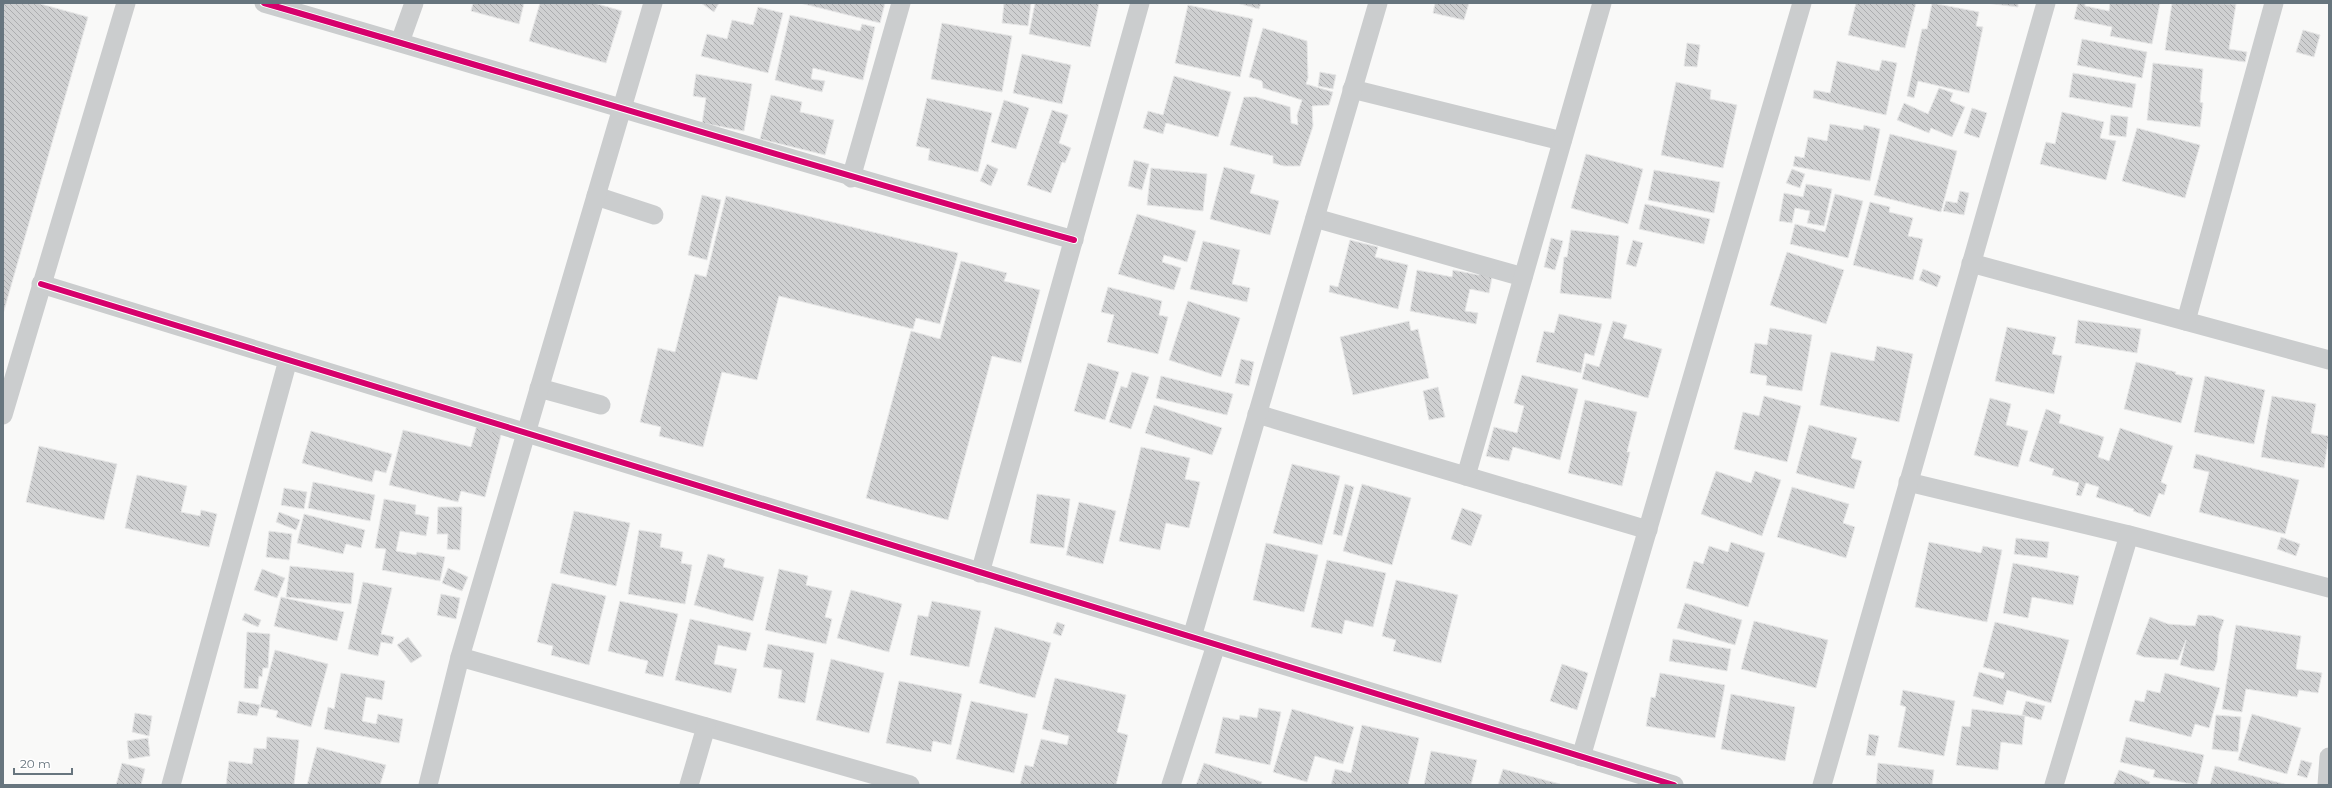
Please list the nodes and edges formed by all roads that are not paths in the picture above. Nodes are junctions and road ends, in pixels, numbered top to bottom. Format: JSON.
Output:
{"nodes":[{"id":1,"x":126,"y":3,"type":"edge"},
{"id":2,"x":264,"y":3,"type":"edge"},
{"id":3,"x":414,"y":3,"type":"edge"},
{"id":4,"x":653,"y":3,"type":"edge"},
{"id":5,"x":901,"y":3,"type":"edge"},
{"id":6,"x":1140,"y":3,"type":"edge"},
{"id":7,"x":1378,"y":3,"type":"edge"},
{"id":8,"x":1602,"y":3,"type":"edge"},
{"id":9,"x":1802,"y":3,"type":"edge"},
{"id":10,"x":2046,"y":3,"type":"edge"},
{"id":11,"x":2274,"y":3,"type":"edge"},
{"id":12,"x":400,"y":42,"type":"junction"},
{"id":13,"x":1352,"y":89,"type":"junction"},
{"id":14,"x":622,"y":107,"type":"junction"},
{"id":15,"x":1562,"y":141,"type":"junction"},
{"id":16,"x":851,"y":178,"type":"junction"},
{"id":17,"x":596,"y":196,"type":"junction"},
{"id":18,"x":654,"y":215,"type":"dead end"},
{"id":19,"x":1315,"y":218,"type":"junction"},
{"id":20,"x":1074,"y":240,"type":"junction"},
{"id":21,"x":1971,"y":263,"type":"junction"},
{"id":22,"x":1523,"y":277,"type":"junction"},
{"id":23,"x":41,"y":284,"type":"junction"},
{"id":24,"x":2186,"y":321,"type":"junction"},
{"id":25,"x":288,"y":360,"type":"junction"},
{"id":26,"x":2329,"y":360,"type":"edge"},
{"id":27,"x":539,"y":388,"type":"junction"},
{"id":28,"x":602,"y":405,"type":"dead end"},
{"id":29,"x":1257,"y":414,"type":"junction"},
{"id":30,"x":3,"y":415,"type":"edge"},
{"id":31,"x":526,"y":433,"type":"junction"},
{"id":32,"x":1466,"y":476,"type":"junction"},
{"id":33,"x":1908,"y":482,"type":"junction"},
{"id":34,"x":1648,"y":530,"type":"junction"},
{"id":35,"x":2129,"y":535,"type":"junction"},
{"id":36,"x":980,"y":573,"type":"junction"},
{"id":37,"x":2329,"y":588,"type":"edge"},
{"id":38,"x":1192,"y":637,"type":"junction"},
{"id":39,"x":1216,"y":645,"type":"junction"},
{"id":40,"x":460,"y":657,"type":"junction"},
{"id":41,"x":706,"y":727,"type":"junction"},
{"id":42,"x":1582,"y":757,"type":"junction"},
{"id":43,"x":2329,"y":757,"type":"edge"},
{"id":44,"x":171,"y":785,"type":"edge"},
{"id":45,"x":428,"y":785,"type":"edge"},
{"id":46,"x":689,"y":785,"type":"edge"},
{"id":47,"x":909,"y":785,"type":"edge"},
{"id":48,"x":1171,"y":785,"type":"edge"},
{"id":49,"x":1674,"y":785,"type":"edge"},
{"id":50,"x":1822,"y":785,"type":"edge"},
{"id":51,"x":2054,"y":785,"type":"edge"},
{"id":52,"x":2327,"y":785,"type":"edge"}],
"edges":[{"from":1,"to":23,"type":"street"},
{"from":2,"to":12,"type":"street"},
{"from":3,"to":12,"type":"street"},
{"from":4,"to":14,"type":"street"},
{"from":5,"to":16,"type":"street"},
{"from":6,"to":20,"type":"street"},
{"from":7,"to":13,"type":"street"},
{"from":8,"to":15,"type":"street"},
{"from":9,"to":34,"type":"street"},
{"from":10,"to":21,"type":"street"},
{"from":11,"to":24,"type":"street"},
{"from":12,"to":14,"type":"street"},
{"from":13,"to":15,"type":"street"},
{"from":13,"to":19,"type":"street"},
{"from":14,"to":16,"type":"street"},
{"from":14,"to":17,"type":"street"},
{"from":15,"to":22,"type":"street"},
{"from":16,"to":20,"type":"street"},
{"from":17,"to":18,"type":"street"},
{"from":17,"to":27,"type":"street"},
{"from":19,"to":22,"type":"street"},
{"from":19,"to":29,"type":"street"},
{"from":20,"to":36,"type":"street"},
{"from":21,"to":24,"type":"street"},
{"from":21,"to":33,"type":"street"},
{"from":22,"to":32,"type":"street"},
{"from":23,"to":25,"type":"street"},
{"from":23,"to":30,"type":"street"},
{"from":24,"to":26,"type":"street"},
{"from":25,"to":31,"type":"street"},
{"from":25,"to":44,"type":"street"},
{"from":27,"to":28,"type":"street"},
{"from":27,"to":31,"type":"street"},
{"from":29,"to":32,"type":"street"},
{"from":29,"to":38,"type":"street"},
{"from":31,"to":36,"type":"street"},
{"from":31,"to":40,"type":"street"},
{"from":32,"to":34,"type":"street"},
{"from":33,"to":35,"type":"street"},
{"from":33,"to":50,"type":"street"},
{"from":34,"to":42,"type":"street"},
{"from":35,"to":37,"type":"street"},
{"from":35,"to":51,"type":"street"},
{"from":36,"to":38,"type":"street"},
{"from":38,"to":39,"type":"street"},
{"from":39,"to":42,"type":"street"},
{"from":39,"to":48,"type":"street"},
{"from":40,"to":41,"type":"street"},
{"from":40,"to":45,"type":"street"},
{"from":41,"to":46,"type":"street"},
{"from":41,"to":47,"type":"street"},
{"from":42,"to":49,"type":"street"},
{"from":43,"to":52,"type":"street"}]}
